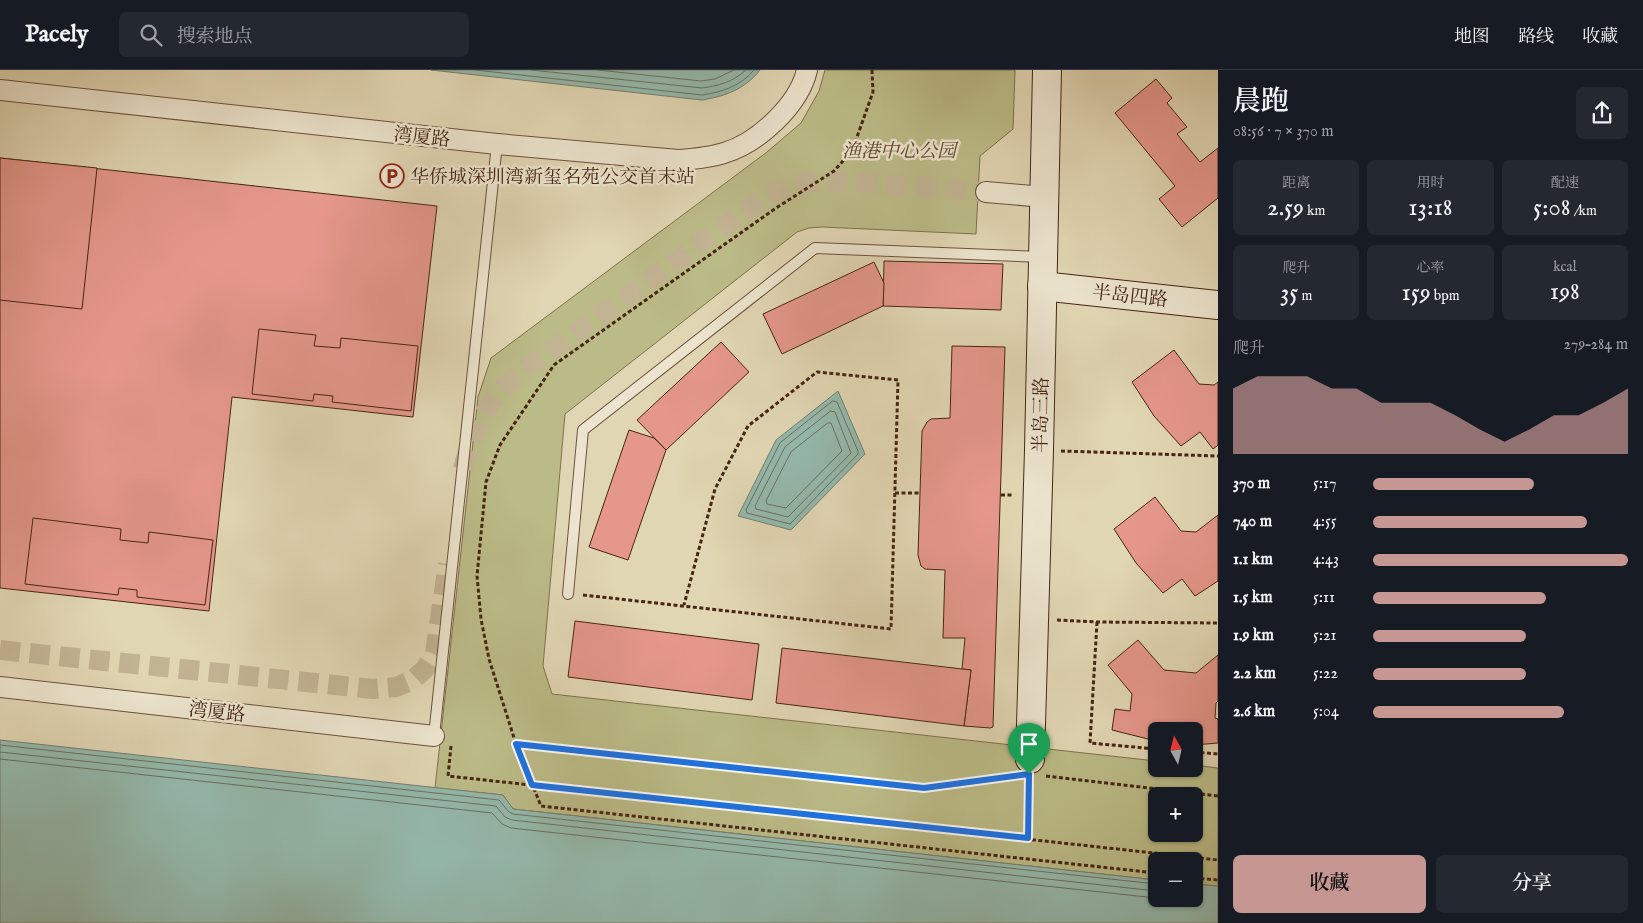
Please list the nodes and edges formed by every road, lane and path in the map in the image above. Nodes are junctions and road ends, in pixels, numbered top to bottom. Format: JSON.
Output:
{"nodes":[{"id":1,"x":807,"y":70,"type":"edge"},
{"id":2,"x":872,"y":70,"type":"edge"},
{"id":3,"x":1047,"y":70,"type":"edge"},
{"id":4,"x":0,"y":90,"type":"edge"},
{"id":5,"x":497,"y":144,"type":"junction"},
{"id":6,"x":986,"y":192,"type":"tunnel mouth"},
{"id":7,"x":1044,"y":197,"type":"junction"},
{"id":8,"x":1043,"y":257,"type":"junction"},
{"id":9,"x":1042,"y":286,"type":"junction"},
{"id":10,"x":1218,"y":305,"type":"edge"},
{"id":11,"x":1039,"y":450,"type":"junction"},
{"id":12,"x":1218,"y":456,"type":"edge"},
{"id":13,"x":895,"y":493,"type":"junction"},
{"id":14,"x":920,"y":493,"type":"dead end"},
{"id":15,"x":568,"y":594,"type":"joint"},
{"id":16,"x":684,"y":605,"type":"junction"},
{"id":17,"x":1034,"y":618,"type":"junction"},
{"id":18,"x":1096,"y":622,"type":"junction"},
{"id":19,"x":1218,"y":623,"type":"edge"},
{"id":20,"x":0,"y":687,"type":"edge"},
{"id":21,"x":434,"y":736,"type":"junction"},
{"id":22,"x":516,"y":744,"type":"junction"},
{"id":23,"x":1148,"y":748,"type":"edge"},
{"id":24,"x":1203,"y":753,"type":"edge"},
{"id":25,"x":1218,"y":754,"type":"edge"},
{"id":26,"x":1029,"y":767,"type":"junction"},
{"id":27,"x":532,"y":785,"type":"junction"},
{"id":28,"x":1218,"y":796,"type":"edge"},
{"id":29,"x":1028,"y":838,"type":"junction"},
{"id":30,"x":1218,"y":860,"type":"edge"},
{"id":31,"x":1148,"y":873,"type":"edge"},
{"id":32,"x":1203,"y":879,"type":"edge"},
{"id":33,"x":1218,"y":880,"type":"edge"}],
"edges":[{"from":1,"to":5,"type":"street","name":"湾厦路"},
{"from":2,"to":22,"type":"path"},
{"from":3,"to":7,"type":"street","name":"半岛三路"},
{"from":4,"to":5,"type":"street","name":"湾厦路"},
{"from":5,"to":21,"type":"lane"},
{"from":6,"to":7,"type":"street"},
{"from":7,"to":8,"type":"street","name":"半岛三路"},
{"from":8,"to":9,"type":"street","name":"半岛三路"},
{"from":8,"to":15,"type":"lane"},
{"from":9,"to":10,"type":"street","name":"半岛四路"},
{"from":9,"to":11,"type":"street","name":"半岛三路"},
{"from":11,"to":12,"type":"path"},
{"from":11,"to":17,"type":"street","name":"半岛三路"},
{"from":13,"to":14,"type":"path"},
{"from":13,"to":16,"type":"path"},
{"from":13,"to":16,"type":"path"},
{"from":15,"to":16,"type":"path"},
{"from":17,"to":18,"type":"path"},
{"from":17,"to":26,"type":"street","name":"半岛三路"},
{"from":18,"to":19,"type":"path"},
{"from":18,"to":23,"type":"path"},
{"from":20,"to":21,"type":"street","name":"湾厦路"},
{"from":21,"to":27,"type":"path"},
{"from":22,"to":26,"type":"path"},
{"from":22,"to":27,"type":"path"},
{"from":24,"to":25,"type":"path"},
{"from":26,"to":28,"type":"path"},
{"from":26,"to":29,"type":"path"},
{"from":27,"to":29,"type":"path"},
{"from":27,"to":31,"type":"path"},
{"from":29,"to":30,"type":"path"},
{"from":32,"to":33,"type":"path"}]}
